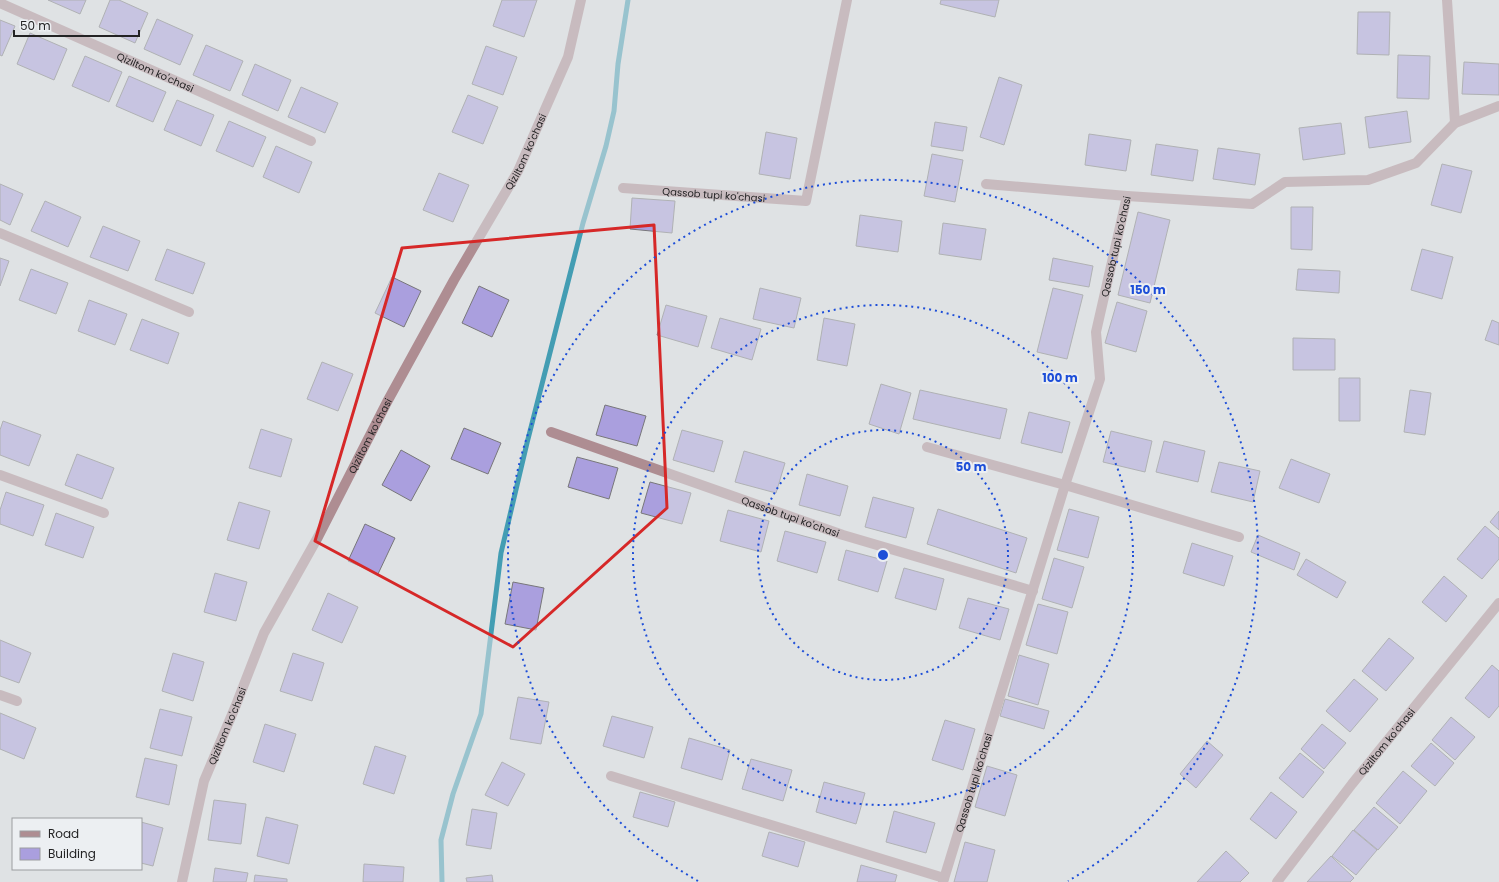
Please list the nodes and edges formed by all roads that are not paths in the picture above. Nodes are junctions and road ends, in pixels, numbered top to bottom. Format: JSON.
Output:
{"nodes":[{"id":1,"x":581,"y":0,"type":"edge"},
{"id":2,"x":847,"y":0,"type":"edge"},
{"id":3,"x":1447,"y":0,"type":"edge"},
{"id":4,"x":0,"y":3,"type":"edge"},
{"id":5,"x":1499,"y":106,"type":"edge"},
{"id":6,"x":1455,"y":123,"type":"junction"},
{"id":7,"x":311,"y":141,"type":"dead end"},
{"id":8,"x":986,"y":184,"type":"dead end"},
{"id":9,"x":623,"y":188,"type":"dead end"},
{"id":10,"x":1128,"y":196,"type":"junction"},
{"id":11,"x":0,"y":233,"type":"edge"},
{"id":12,"x":190,"y":312,"type":"dead end"},
{"id":13,"x":551,"y":432,"type":"dead end"},
{"id":14,"x":927,"y":447,"type":"dead end"},
{"id":15,"x":0,"y":475,"type":"edge"},
{"id":16,"x":1065,"y":485,"type":"junction"},
{"id":17,"x":104,"y":513,"type":"dead end"},
{"id":18,"x":1239,"y":537,"type":"dead end"},
{"id":19,"x":1033,"y":591,"type":"junction"},
{"id":20,"x":1499,"y":603,"type":"edge"},
{"id":21,"x":0,"y":694,"type":"edge"},
{"id":22,"x":17,"y":701,"type":"dead end"},
{"id":23,"x":611,"y":776,"type":"dead end"},
{"id":24,"x":944,"y":880,"type":"edge"},
{"id":25,"x":182,"y":882,"type":"edge"},
{"id":26,"x":1277,"y":882,"type":"edge"}],
"edges":[{"from":1,"to":25,"type":"street","name":"Qiziltom ko'chasi"},
{"from":2,"to":9,"type":"street","name":"Qassob tupi ko'chasi"},
{"from":3,"to":6,"type":"street"},
{"from":4,"to":7,"type":"street","name":"Qiziltom ko'chasi"},
{"from":5,"to":6,"type":"street","name":"Qassob tupi ko'chasi"},
{"from":6,"to":10,"type":"street","name":"Qassob tupi ko'chasi"},
{"from":8,"to":10,"type":"street"},
{"from":10,"to":16,"type":"street","name":"Qassob tupi ko'chasi"},
{"from":11,"to":12,"type":"street"},
{"from":13,"to":19,"type":"street","name":"Qassob tupi ko'chasi"},
{"from":14,"to":16,"type":"street"},
{"from":15,"to":17,"type":"street"},
{"from":16,"to":18,"type":"street"},
{"from":16,"to":19,"type":"street","name":"Qassob tupi ko'chasi"},
{"from":19,"to":24,"type":"street","name":"Qassob tupi ko'chasi"},
{"from":20,"to":26,"type":"street","name":"Qiziltom ko'chasi"},
{"from":21,"to":22,"type":"street"},
{"from":23,"to":24,"type":"street"}]}
